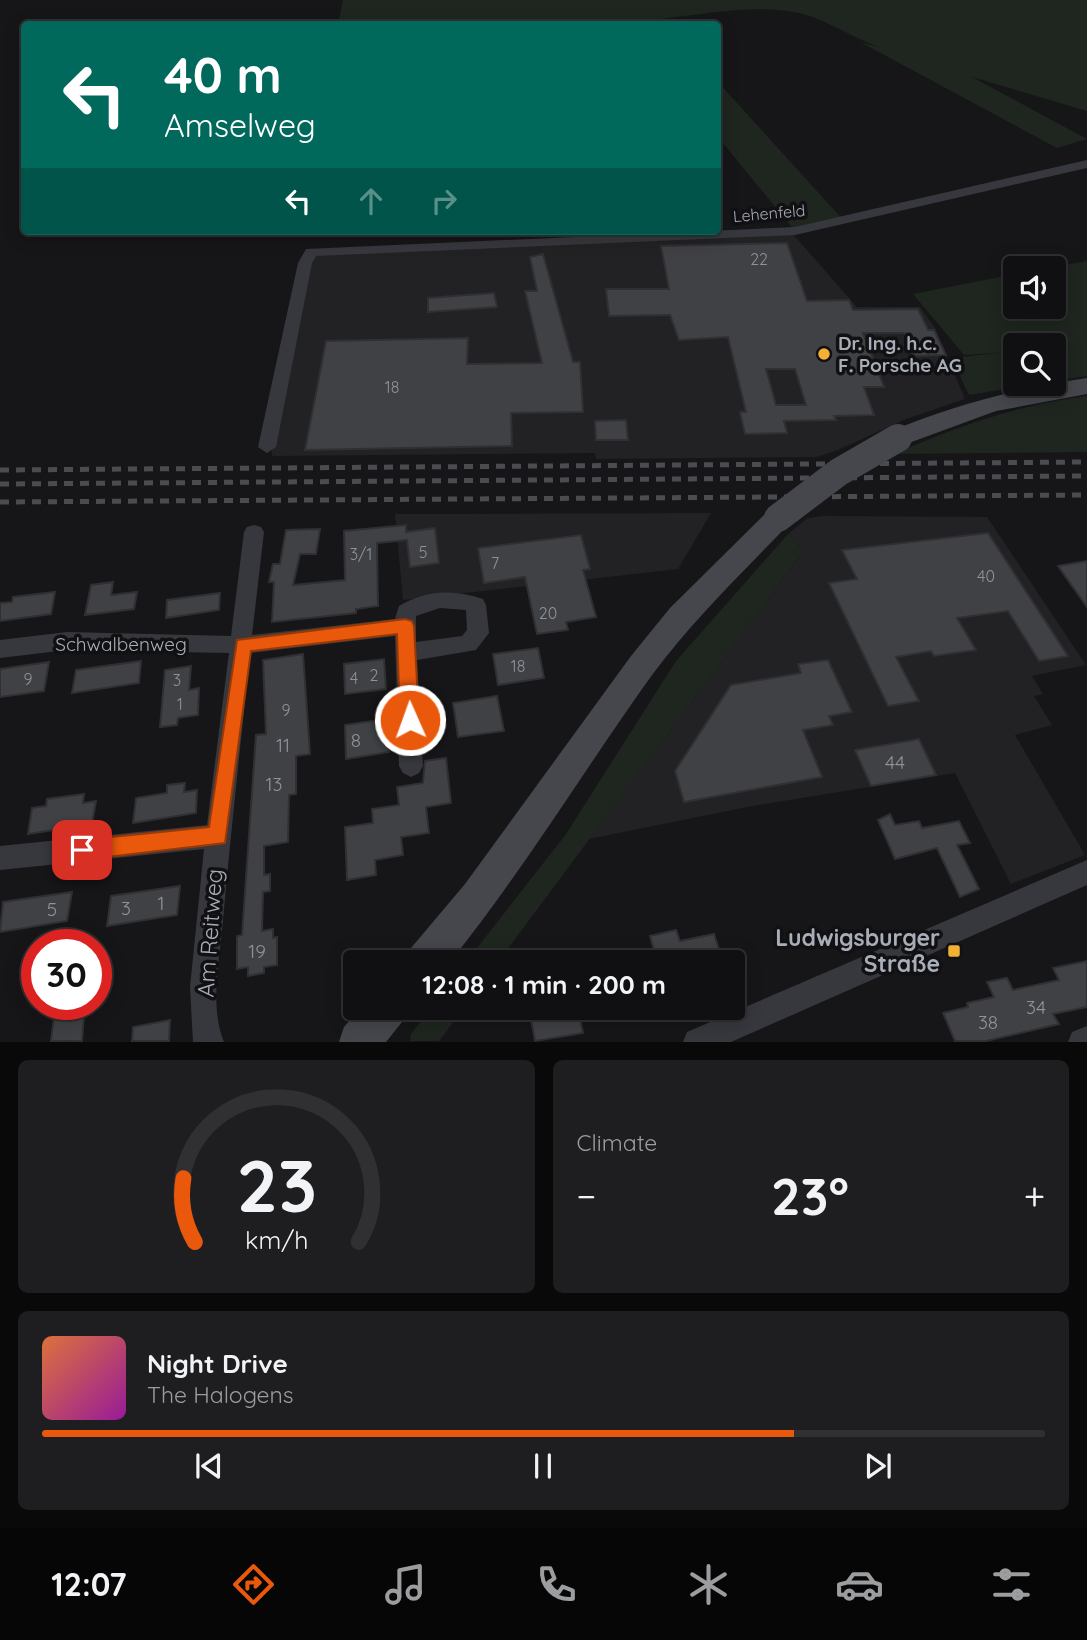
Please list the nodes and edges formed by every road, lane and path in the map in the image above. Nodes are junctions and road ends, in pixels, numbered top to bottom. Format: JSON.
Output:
{"nodes":[{"id":1,"x":1087,"y":164,"type":"edge"},
{"id":2,"x":721,"y":233,"type":"edge"},
{"id":3,"x":685,"y":235,"type":"edge"},
{"id":4,"x":1087,"y":386,"type":"edge"},
{"id":5,"x":267,"y":446,"type":"dead end"},
{"id":6,"x":254,"y":532,"type":"dead end"},
{"id":7,"x":405,"y":626,"type":"junction"},
{"id":8,"x":243,"y":645,"type":"junction"},
{"id":9,"x":0,"y":649,"type":"edge"},
{"id":10,"x":408,"y":652,"type":"junction"},
{"id":11,"x":411,"y":766,"type":"dead end"},
{"id":12,"x":218,"y":836,"type":"junction"},
{"id":13,"x":0,"y":858,"type":"edge"},
{"id":14,"x":1087,"y":872,"type":"edge"},
{"id":15,"x":435,"y":950,"type":"edge"},
{"id":16,"x":377,"y":1020,"type":"edge"},
{"id":17,"x":210,"y":1041,"type":"edge"},
{"id":18,"x":359,"y":1041,"type":"edge"},
{"id":19,"x":697,"y":1041,"type":"edge"}],
"edges":[{"from":1,"to":2,"type":"street","name":"Lehenfeld"},
{"from":3,"to":5,"type":"street","name":"Lehenfeld"},
{"from":4,"to":15,"type":"main road","bridge":true},
{"from":6,"to":8,"type":"street","name":"Am Reitweg"},
{"from":7,"to":8,"type":"street","name":"Schwalbenweg"},
{"from":7,"to":10,"type":"street"},
{"from":7,"to":10,"type":"street"},
{"from":8,"to":9,"type":"street","name":"Schwalbenweg"},
{"from":8,"to":12,"type":"street","name":"Am Reitweg"},
{"from":10,"to":11,"type":"street"},
{"from":12,"to":13,"type":"street"},
{"from":12,"to":17,"type":"street","name":"Am Reitweg"},
{"from":14,"to":19,"type":"street"},
{"from":16,"to":18,"type":"main road"}]}
